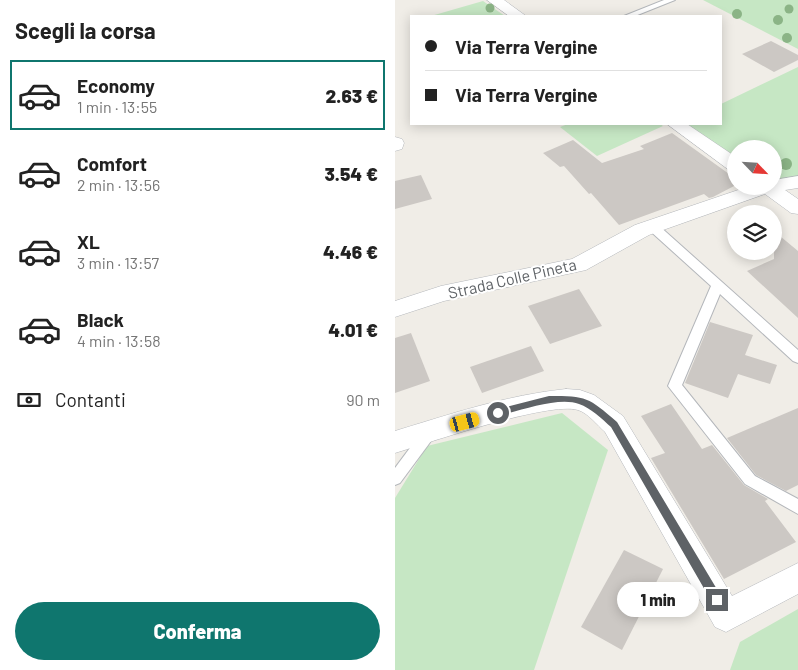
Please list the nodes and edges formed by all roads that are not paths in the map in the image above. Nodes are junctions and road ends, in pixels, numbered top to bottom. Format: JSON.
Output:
{"nodes":[{"id":1,"x":493,"y":0,"type":"edge"},
{"id":2,"x":671,"y":0,"type":"edge"},
{"id":3,"x":517,"y":15,"type":"edge"},
{"id":4,"x":631,"y":15,"type":"edge"},
{"id":5,"x":677,"y":125,"type":"edge"},
{"id":6,"x":727,"y":160,"type":"edge"},
{"id":7,"x":798,"y":182,"type":"edge"},
{"id":8,"x":783,"y":184,"type":"edge"},
{"id":9,"x":742,"y":195,"type":"edge"},
{"id":10,"x":780,"y":195,"type":"edge"},
{"id":11,"x":798,"y":208,"type":"edge"},
{"id":12,"x":653,"y":227,"type":"junction"},
{"id":13,"x":718,"y":285,"type":"junction"},
{"id":14,"x":395,"y":309,"type":"edge"},
{"id":15,"x":798,"y":358,"type":"edge"},
{"id":16,"x":431,"y":431,"type":"junction"},
{"id":17,"x":395,"y":442,"type":"edge"},
{"id":18,"x":395,"y":479,"type":"edge"},
{"id":19,"x":798,"y":507,"type":"edge"},
{"id":20,"x":798,"y":578,"type":"edge"}],
"edges":[{"from":1,"to":3,"type":"street"},
{"from":2,"to":4,"type":"lane"},
{"from":5,"to":6,"type":"street"},
{"from":7,"to":8,"type":"street"},
{"from":9,"to":12,"type":"street","name":"Strada Colle Pineta"},
{"from":10,"to":11,"type":"street"},
{"from":12,"to":13,"type":"lane"},
{"from":12,"to":14,"type":"street","name":"Strada Colle Pineta"},
{"from":13,"to":15,"type":"lane"},
{"from":13,"to":19,"type":"lane"},
{"from":16,"to":17,"type":"street"},
{"from":16,"to":18,"type":"lane"},
{"from":16,"to":20,"type":"street"}]}
